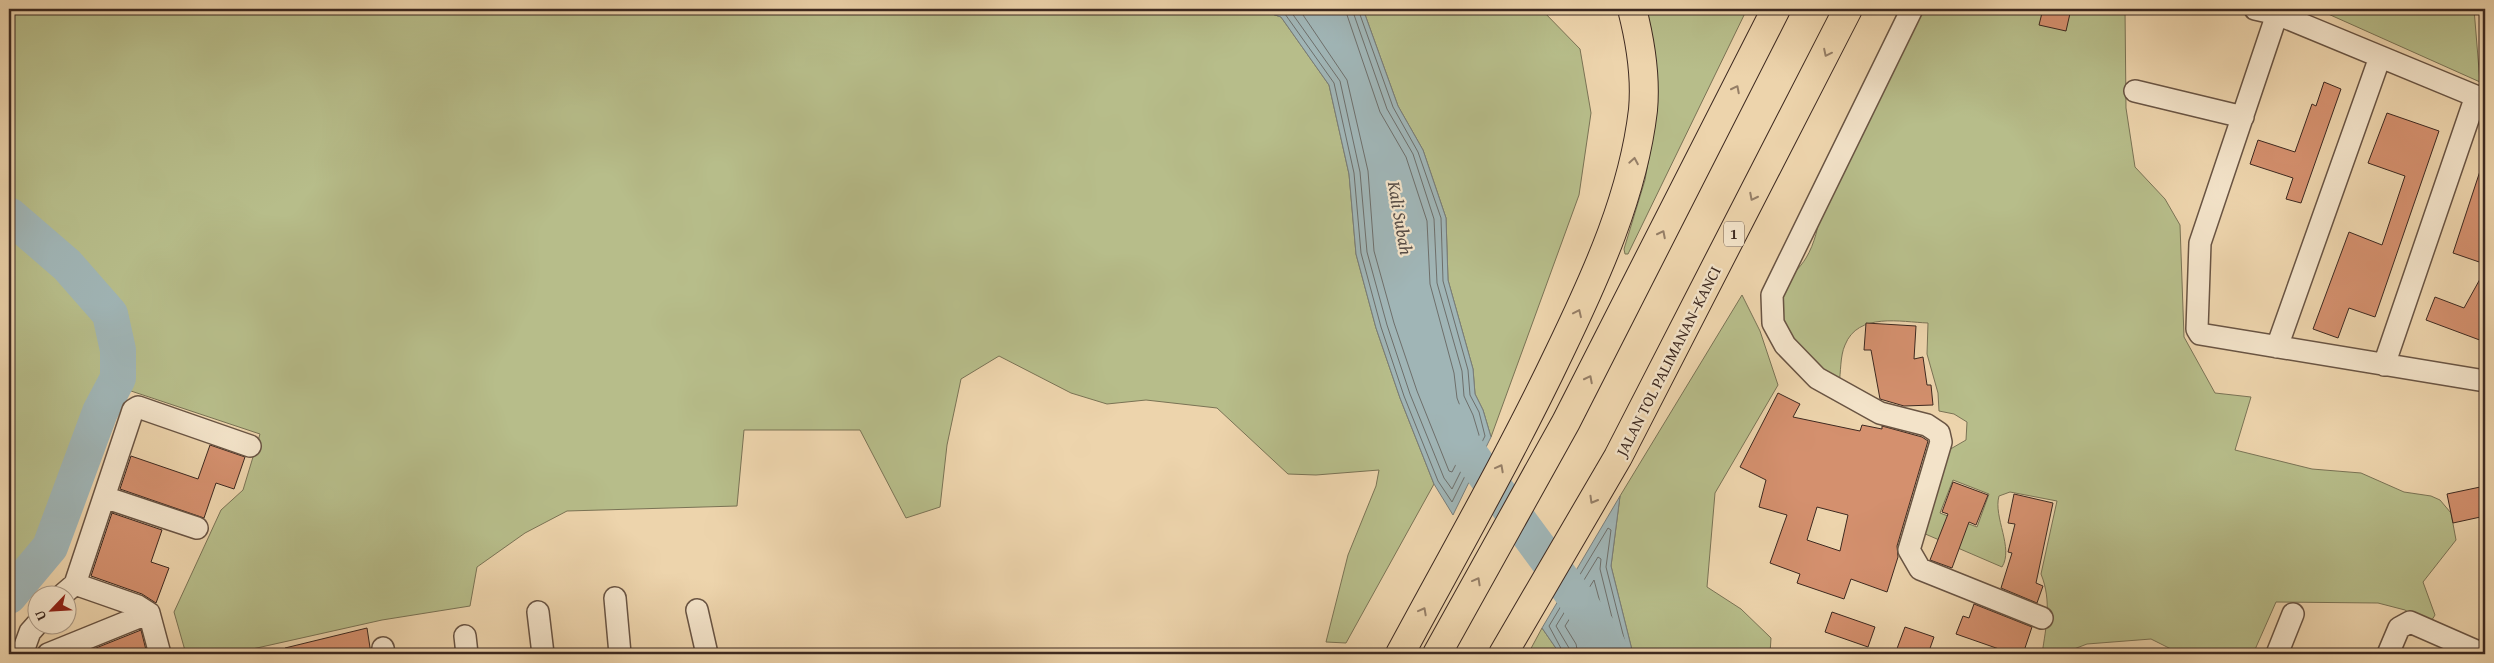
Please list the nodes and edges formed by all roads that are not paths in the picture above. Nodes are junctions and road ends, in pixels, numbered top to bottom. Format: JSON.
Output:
{"nodes":[{"id":1,"x":1632,"y":9,"type":"edge"},
{"id":2,"x":1776,"y":9,"type":"edge"},
{"id":3,"x":1848,"y":9,"type":"edge"},
{"id":4,"x":1912,"y":9,"type":"edge"},
{"id":5,"x":2255,"y":9,"type":"edge"},
{"id":6,"x":2277,"y":14,"type":"junction"},
{"id":7,"x":2380,"y":56,"type":"junction"},
{"id":8,"x":2135,"y":91,"type":"dead end"},
{"id":9,"x":2481,"y":98,"type":"edge"},
{"id":10,"x":2243,"y":117,"type":"junction"},
{"id":11,"x":2277,"y":347,"type":"junction"},
{"id":12,"x":2384,"y":365,"type":"junction"},
{"id":13,"x":2485,"y":381,"type":"edge"},
{"id":14,"x":250,"y":446,"type":"dead end"},
{"id":15,"x":104,"y":497,"type":"junction"},
{"id":16,"x":197,"y":528,"type":"dead end"},
{"id":17,"x":70,"y":586,"type":"edge"},
{"id":18,"x":78,"y":592,"type":"edge"},
{"id":19,"x":614,"y":598,"type":"dead end"},
{"id":20,"x":697,"y":610,"type":"dead end"},
{"id":21,"x":538,"y":612,"type":"dead end"},
{"id":22,"x":149,"y":613,"type":"junction"},
{"id":23,"x":2293,"y":614,"type":"dead end"},
{"id":24,"x":2042,"y":618,"type":"dead end"},
{"id":25,"x":29,"y":636,"type":"edge"},
{"id":26,"x":22,"y":654,"type":"edge"},
{"id":27,"x":48,"y":654,"type":"edge"},
{"id":28,"x":160,"y":654,"type":"edge"},
{"id":29,"x":543,"y":654,"type":"edge"},
{"id":30,"x":620,"y":654,"type":"edge"},
{"id":31,"x":707,"y":654,"type":"edge"},
{"id":32,"x":1400,"y":654,"type":"edge"},
{"id":33,"x":1437,"y":654,"type":"edge"},
{"id":34,"x":1503,"y":654,"type":"edge"},
{"id":35,"x":2277,"y":654,"type":"edge"},
{"id":36,"x":2388,"y":654,"type":"edge"},
{"id":37,"x":2483,"y":654,"type":"edge"}],
"edges":[{"from":32,"to":1,"type":"highway","one_way":true},
{"from":33,"to":2,"type":"highway","one_way":true},
{"from":3,"to":34,"type":"highway","name":"JALAN TOL PALIMANAN–KANCI","number":"1","one_way":true},
{"from":4,"to":24,"type":"street"},
{"from":5,"to":6,"type":"street"},
{"from":6,"to":7,"type":"street"},
{"from":6,"to":10,"type":"street"},
{"from":7,"to":9,"type":"street"},
{"from":7,"to":11,"type":"street"},
{"from":8,"to":10,"type":"street"},
{"from":9,"to":12,"type":"street"},
{"from":10,"to":11,"type":"street"},
{"from":11,"to":12,"type":"street"},
{"from":12,"to":13,"type":"street"},
{"from":14,"to":15,"type":"street"},
{"from":15,"to":16,"type":"street"},
{"from":15,"to":17,"type":"street"},
{"from":18,"to":22,"type":"street"},
{"from":19,"to":30,"type":"street"},
{"from":20,"to":31,"type":"street"},
{"from":21,"to":29,"type":"street"},
{"from":22,"to":27,"type":"street"},
{"from":22,"to":28,"type":"street"},
{"from":23,"to":35,"type":"street"},
{"from":25,"to":26,"type":"street"},
{"from":36,"to":37,"type":"street"}]}
